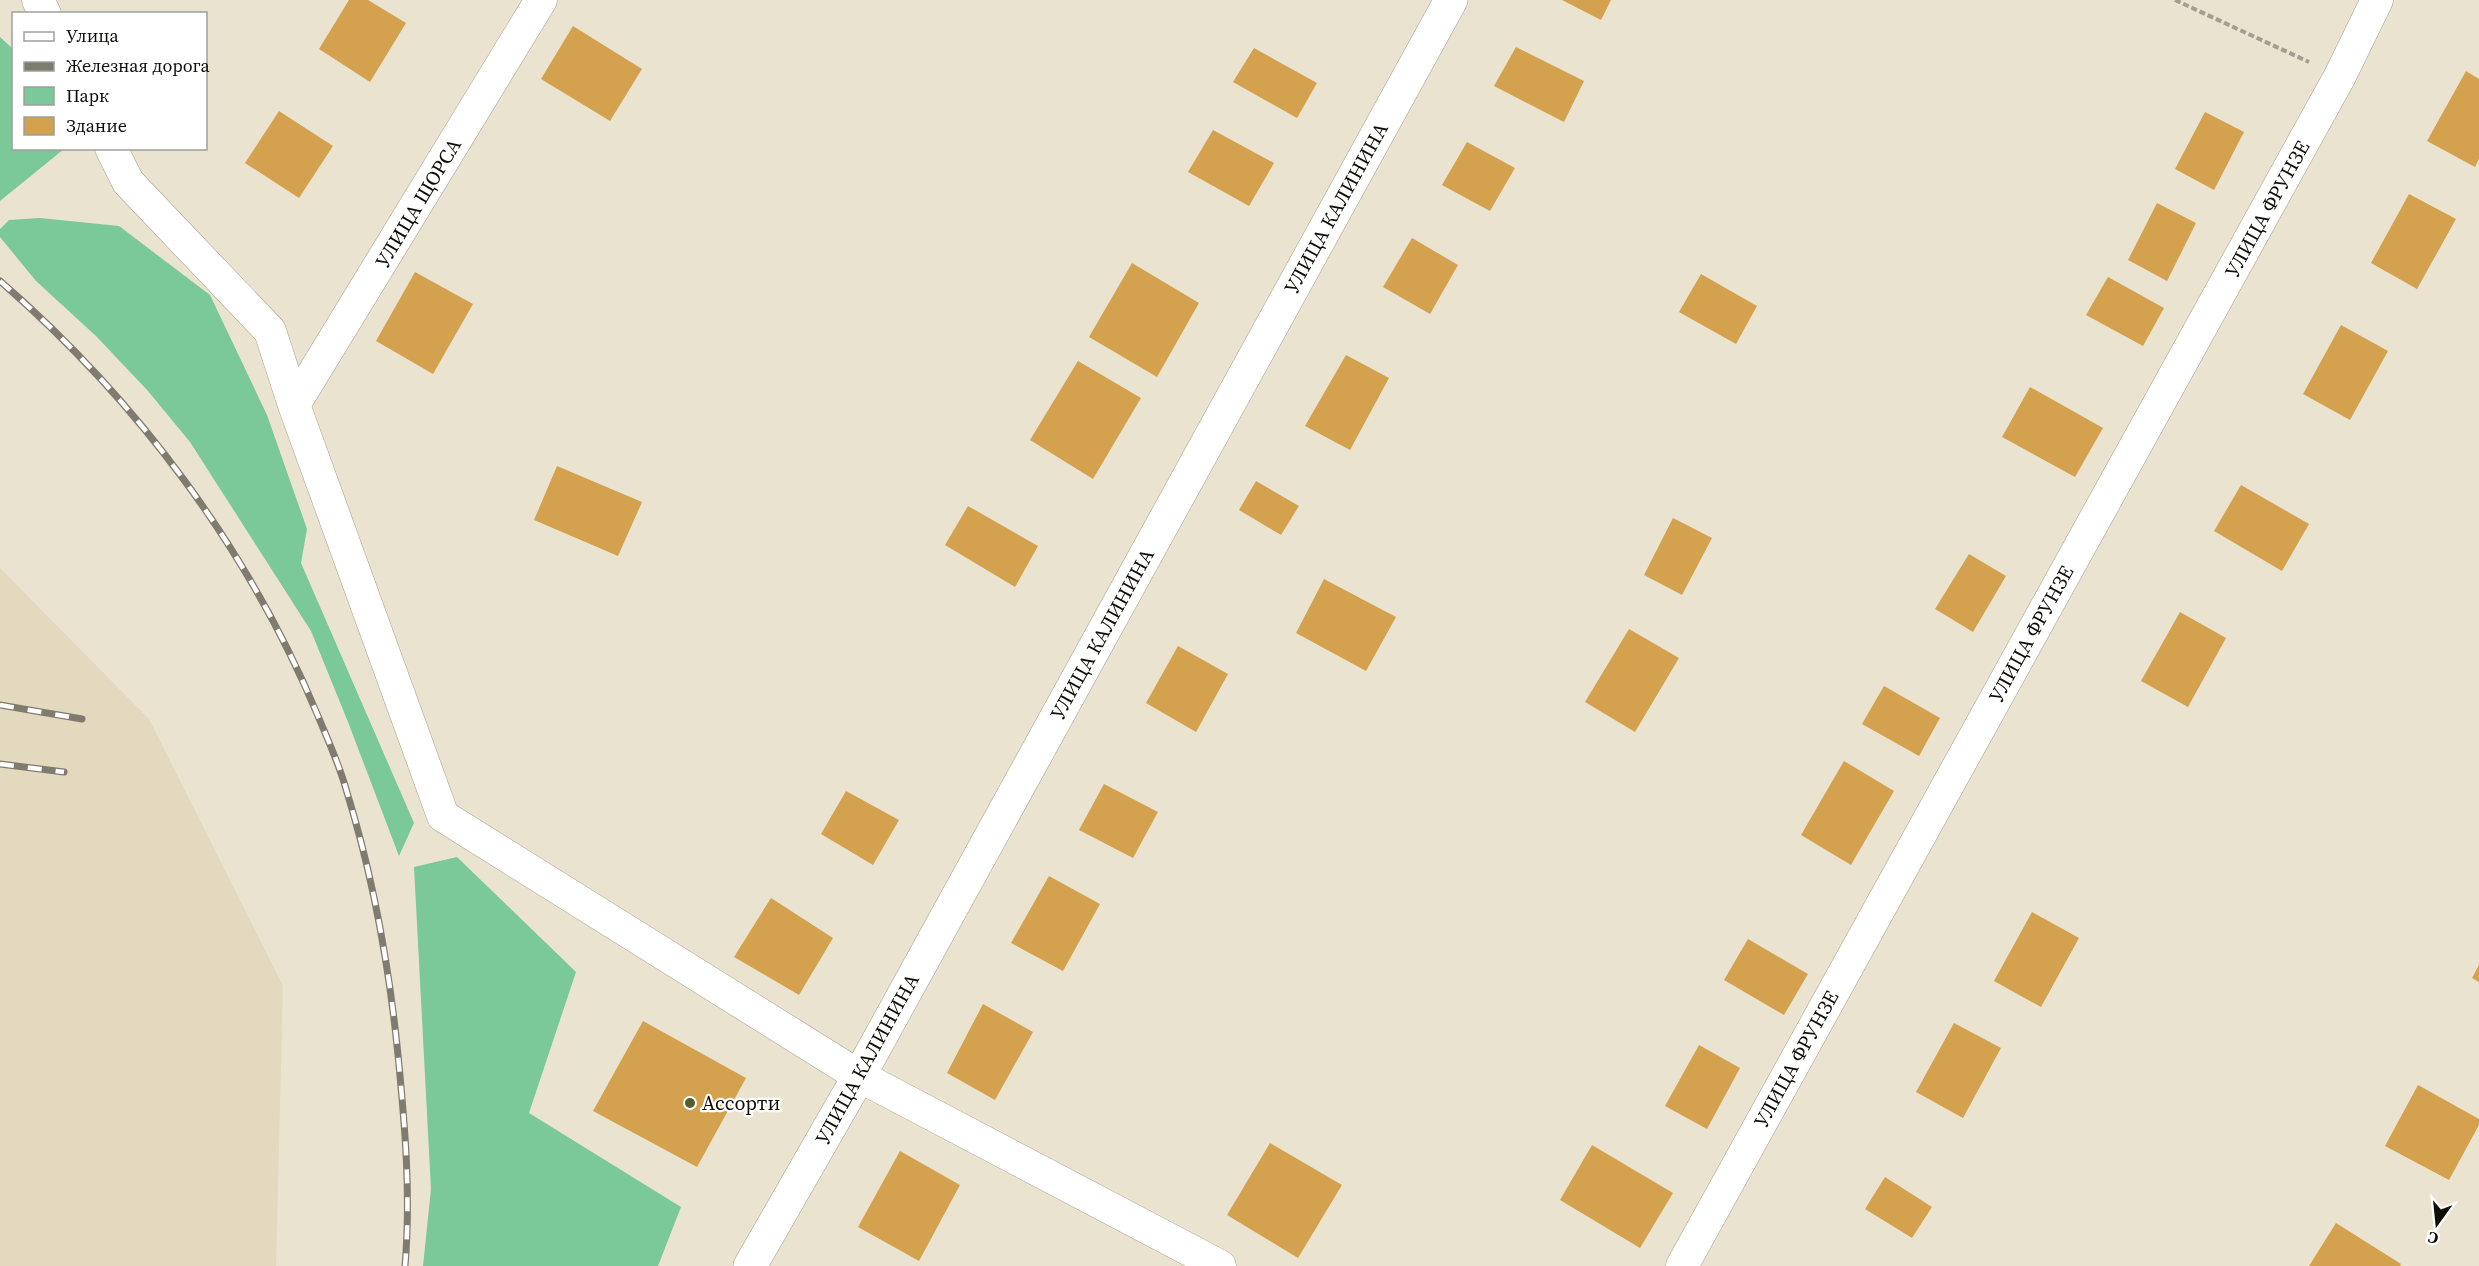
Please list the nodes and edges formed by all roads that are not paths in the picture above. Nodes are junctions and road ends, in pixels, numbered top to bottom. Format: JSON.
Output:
{"nodes":[{"id":1,"x":541,"y":0,"type":"edge"},
{"id":2,"x":1451,"y":0,"type":"edge"},
{"id":3,"x":2378,"y":0,"type":"edge"},
{"id":4,"x":112,"y":150,"type":"edge"},
{"id":5,"x":294,"y":405,"type":"junction"},
{"id":6,"x":859,"y":1076,"type":"junction"},
{"id":7,"x":750,"y":1266,"type":"edge"},
{"id":8,"x":1220,"y":1266,"type":"edge"},
{"id":9,"x":1682,"y":1266,"type":"edge"}],
"edges":[{"from":1,"to":5,"type":"street","name":"УЛИЦА ЩОРСА"},
{"from":2,"to":6,"type":"street","name":"УЛИЦА КАЛИНИНА"},
{"from":3,"to":9,"type":"street","name":"УЛИЦА ФРУНЗЕ"},
{"from":4,"to":5,"type":"street"},
{"from":5,"to":6,"type":"street"},
{"from":6,"to":7,"type":"street","name":"УЛИЦА КАЛИНИНА"},
{"from":6,"to":8,"type":"street"}]}
